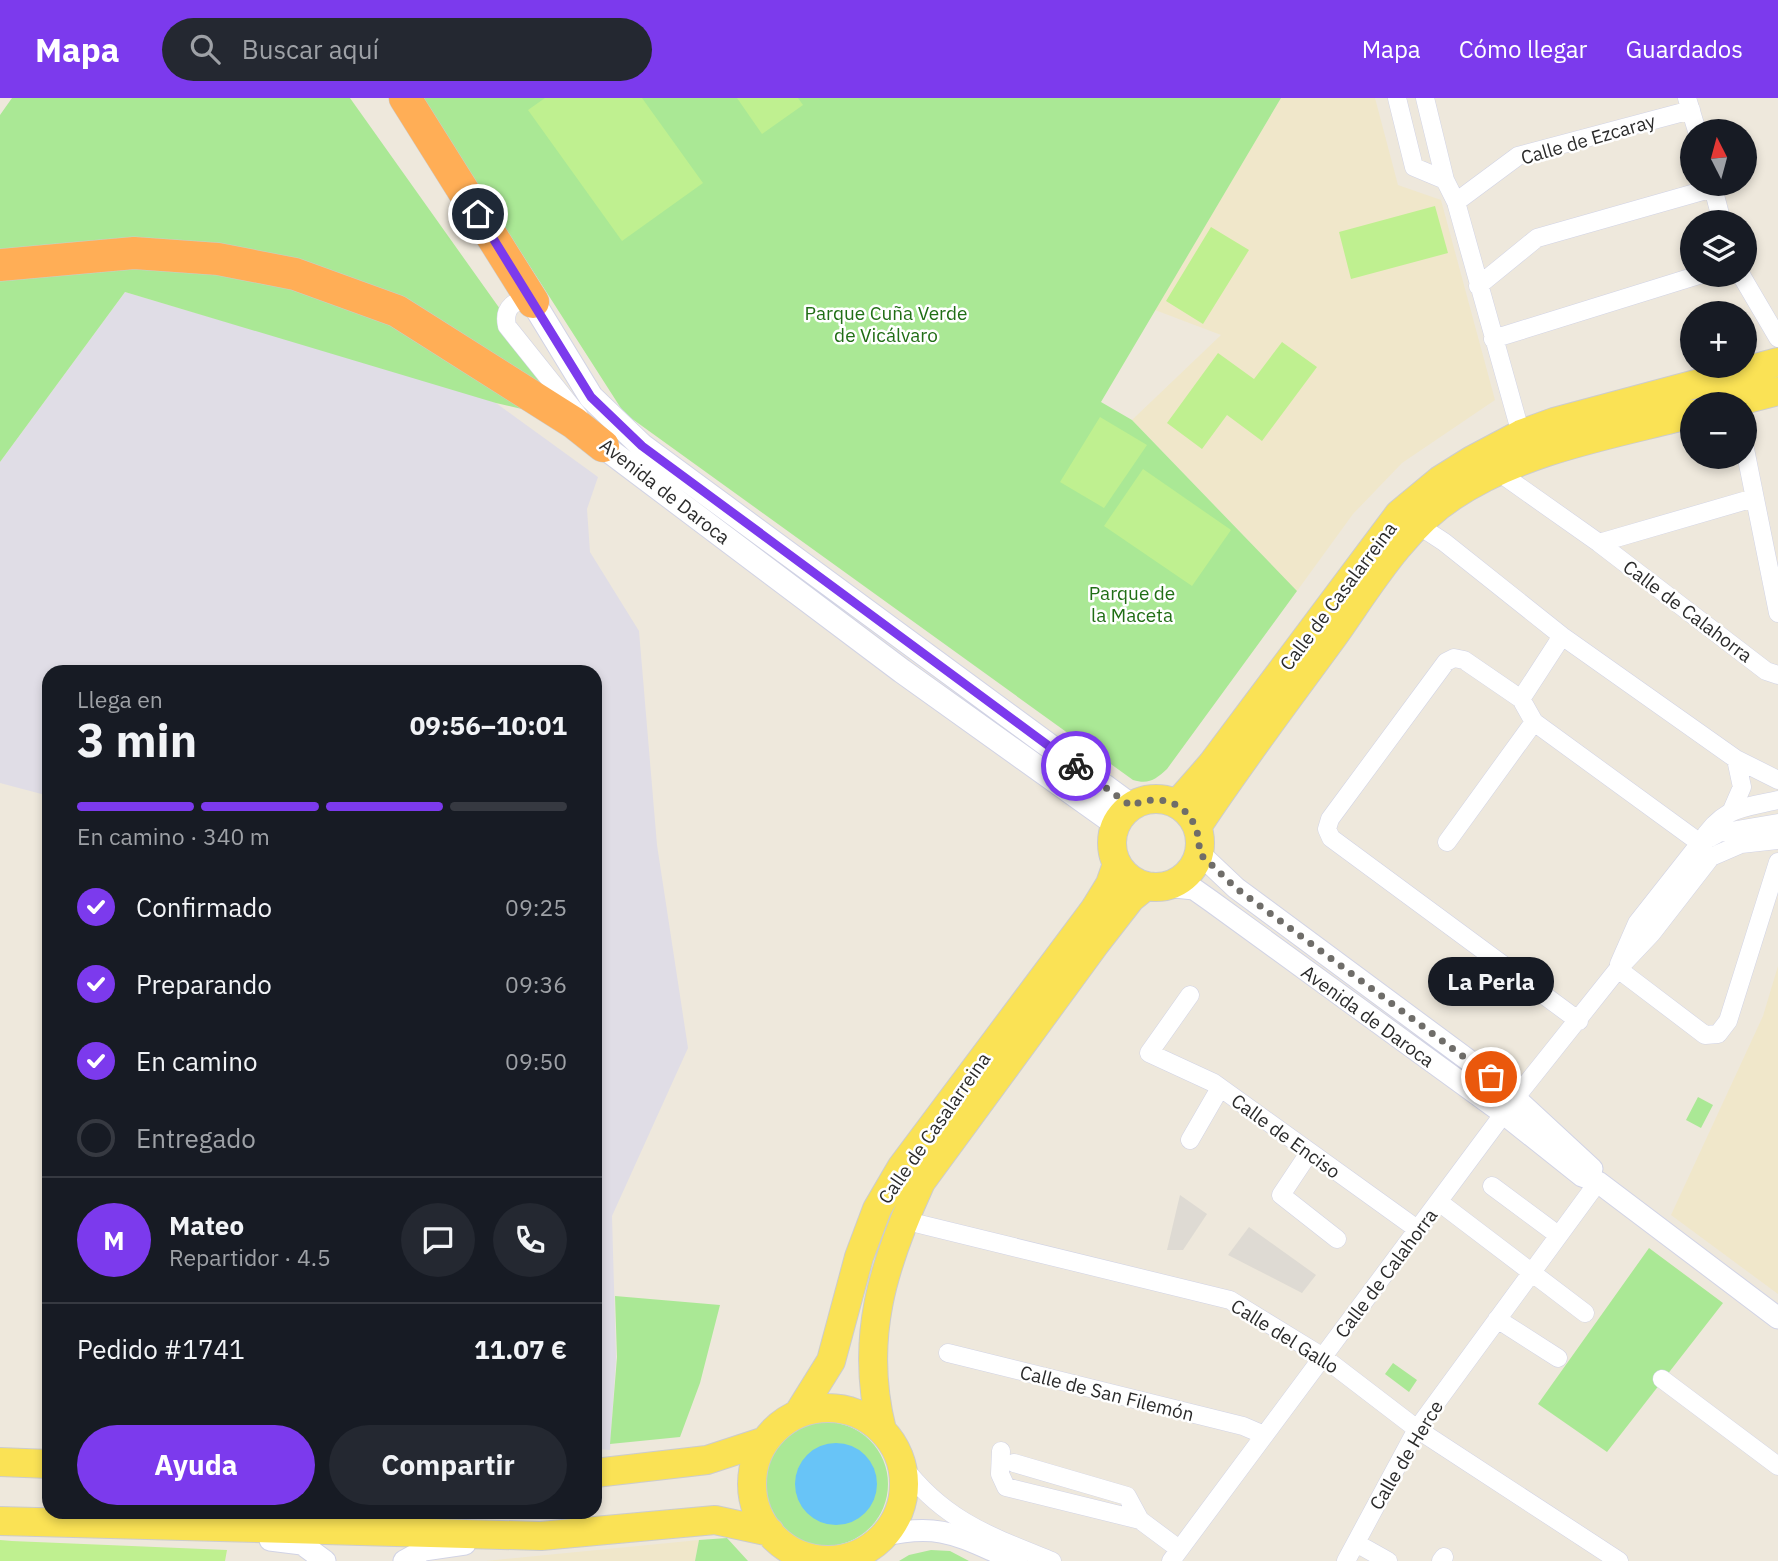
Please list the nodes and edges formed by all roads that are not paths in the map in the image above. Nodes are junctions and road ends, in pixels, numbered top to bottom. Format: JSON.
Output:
{"nodes":[{"id":1,"x":405,"y":98,"type":"edge"},
{"id":2,"x":1397,"y":98,"type":"edge"},
{"id":3,"x":1425,"y":98,"type":"edge"},
{"id":4,"x":1689,"y":104,"type":"edge"},
{"id":5,"x":1445,"y":180,"type":"junction"},
{"id":6,"x":1680,"y":195,"type":"edge"},
{"id":7,"x":1456,"y":202,"type":"junction"},
{"id":8,"x":0,"y":265,"type":"edge"},
{"id":9,"x":1680,"y":281,"type":"edge"},
{"id":10,"x":1478,"y":286,"type":"junction"},
{"id":11,"x":1748,"y":287,"type":"edge"},
{"id":12,"x":533,"y":302,"type":"junction"},
{"id":13,"x":1778,"y":338,"type":"edge"},
{"id":14,"x":1493,"y":339,"type":"junction"},
{"id":15,"x":1778,"y":362,"type":"edge"},
{"id":16,"x":1715,"y":379,"type":"junction"},
{"id":17,"x":1778,"y":391,"type":"edge"},
{"id":18,"x":1724,"y":392,"type":"edge"},
{"id":19,"x":1757,"y":397,"type":"edge"},
{"id":20,"x":1680,"y":416,"type":"edge"},
{"id":21,"x":1526,"y":445,"type":"junction"},
{"id":22,"x":603,"y":446,"type":"junction"},
{"id":23,"x":1749,"y":469,"type":"edge"},
{"id":24,"x":1497,"y":471,"type":"junction"},
{"id":25,"x":1754,"y":498,"type":"junction"},
{"id":26,"x":1408,"y":520,"type":"junction"},
{"id":27,"x":1599,"y":543,"type":"junction"},
{"id":28,"x":1778,"y":613,"type":"edge"},
{"id":29,"x":1562,"y":636,"type":"junction"},
{"id":30,"x":1778,"y":676,"type":"edge"},
{"id":31,"x":1521,"y":699,"type":"junction"},
{"id":32,"x":1534,"y":722,"type":"junction"},
{"id":33,"x":1736,"y":759,"type":"junction"},
{"id":34,"x":1778,"y":780,"type":"edge"},
{"id":35,"x":1778,"y":800,"type":"edge"},
{"id":36,"x":1177,"y":804,"type":"junction"},
{"id":37,"x":1732,"y":810,"type":"junction"},
{"id":38,"x":1123,"y":815,"type":"junction"},
{"id":39,"x":1778,"y":823,"type":"edge"},
{"id":40,"x":1198,"y":840,"type":"junction"},
{"id":41,"x":1778,"y":840,"type":"edge"},
{"id":42,"x":1447,"y":842,"type":"dead end"},
{"id":43,"x":1700,"y":843,"type":"junction"},
{"id":44,"x":1778,"y":862,"type":"edge"},
{"id":45,"x":1117,"y":864,"type":"junction"},
{"id":46,"x":1156,"y":886,"type":"junction"},
{"id":47,"x":1618,"y":969,"type":"junction"},
{"id":48,"x":1190,"y":995,"type":"dead end"},
{"id":49,"x":1579,"y":1021,"type":"junction"},
{"id":50,"x":1220,"y":1088,"type":"junction"},
{"id":51,"x":1510,"y":1106,"type":"junction"},
{"id":52,"x":1190,"y":1140,"type":"dead end"},
{"id":53,"x":1309,"y":1153,"type":"junction"},
{"id":54,"x":1598,"y":1182,"type":"junction"},
{"id":55,"x":1492,"y":1186,"type":"dead end"},
{"id":56,"x":1439,"y":1202,"type":"junction"},
{"id":57,"x":904,"y":1220,"type":"junction"},
{"id":58,"x":1417,"y":1229,"type":"junction"},
{"id":59,"x":1558,"y":1235,"type":"junction"},
{"id":60,"x":1337,"y":1239,"type":"dead end"},
{"id":61,"x":1531,"y":1272,"type":"junction"},
{"id":62,"x":1585,"y":1313,"type":"dead end"},
{"id":63,"x":1778,"y":1318,"type":"edge"},
{"id":64,"x":1497,"y":1319,"type":"junction"},
{"id":65,"x":948,"y":1353,"type":"dead end"},
{"id":66,"x":1322,"y":1357,"type":"junction"},
{"id":67,"x":1558,"y":1358,"type":"dead end"},
{"id":68,"x":1662,"y":1379,"type":"dead end"},
{"id":69,"x":798,"y":1414,"type":"junction"},
{"id":70,"x":1417,"y":1429,"type":"junction"},
{"id":71,"x":882,"y":1430,"type":"junction"},
{"id":72,"x":1264,"y":1435,"type":"junction"},
{"id":73,"x":765,"y":1441,"type":"junction"},
{"id":74,"x":1775,"y":1459,"type":"edge"},
{"id":75,"x":0,"y":1462,"type":"edge"},
{"id":76,"x":42,"y":1464,"type":"edge"},
{"id":77,"x":902,"y":1465,"type":"junction"},
{"id":78,"x":602,"y":1472,"type":"edge"},
{"id":79,"x":1140,"y":1520,"type":"junction"},
{"id":80,"x":0,"y":1521,"type":"edge"},
{"id":81,"x":184,"y":1526,"type":"junction"},
{"id":82,"x":541,"y":1536,"type":"junction"},
{"id":83,"x":1356,"y":1543,"type":"junction"},
{"id":84,"x":781,"y":1546,"type":"edge"},
{"id":85,"x":873,"y":1547,"type":"edge"},
{"id":86,"x":1175,"y":1555,"type":"edge"},
{"id":87,"x":325,"y":1561,"type":"edge"},
{"id":88,"x":404,"y":1561,"type":"edge"},
{"id":89,"x":1017,"y":1561,"type":"edge"},
{"id":90,"x":1052,"y":1561,"type":"edge"},
{"id":91,"x":1346,"y":1561,"type":"edge"},
{"id":92,"x":1388,"y":1561,"type":"edge"},
{"id":93,"x":1619,"y":1561,"type":"edge"}],
"edges":[{"from":1,"to":12,"type":"highway"},
{"from":2,"to":5,"type":"street"},
{"from":3,"to":5,"type":"street"},
{"from":4,"to":7,"type":"street","name":"Calle de Ezcaray"},
{"from":5,"to":7,"type":"street"},
{"from":6,"to":10,"type":"street"},
{"from":7,"to":10,"type":"street"},
{"from":8,"to":22,"type":"highway"},
{"from":9,"to":14,"type":"street"},
{"from":10,"to":14,"type":"street"},
{"from":11,"to":13,"type":"street"},
{"from":12,"to":22,"type":"street","name":"Avenida de Daroca"},
{"from":12,"to":38,"type":"main road","name":"Avenida de Daroca"},
{"from":14,"to":21,"type":"street"},
{"from":15,"to":16,"type":"main road","name":"Calle de Casalarreina"},
{"from":16,"to":18,"type":"street"},
{"from":16,"to":21,"type":"main road","name":"Calle de Casalarreina"},
{"from":17,"to":19,"type":"main road"},
{"from":20,"to":21,"type":"main road","name":"Calle de Casalarreina"},
{"from":21,"to":24,"type":"main road","name":"Calle de Casalarreina"},
{"from":21,"to":26,"type":"main road","name":"Calle de Casalarreina"},
{"from":22,"to":38,"type":"main road","name":"Avenida de Daroca"},
{"from":23,"to":25,"type":"street"},
{"from":24,"to":26,"type":"main road","name":"Calle de Casalarreina"},
{"from":24,"to":27,"type":"street","name":"Calle de Calahorra"},
{"from":25,"to":27,"type":"street","name":"Calle de Calahorra"},
{"from":25,"to":28,"type":"street"},
{"from":26,"to":29,"type":"street"},
{"from":26,"to":36,"type":"main road","name":"Calle de Casalarreina"},
{"from":26,"to":40,"type":"main road","name":"Calle de Casalarreina"},
{"from":27,"to":30,"type":"street","name":"Calle de Calahorra"},
{"from":29,"to":31,"type":"street"},
{"from":29,"to":33,"type":"street"},
{"from":31,"to":32,"type":"street"},
{"from":31,"to":49,"type":"street"},
{"from":32,"to":42,"type":"street"},
{"from":32,"to":43,"type":"street"},
{"from":33,"to":34,"type":"street"},
{"from":33,"to":37,"type":"street"},
{"from":35,"to":37,"type":"street"},
{"from":36,"to":38,"type":"main road"},
{"from":36,"to":40,"type":"main road"},
{"from":37,"to":43,"type":"street","name":"Calle de Calahorra"},
{"from":38,"to":45,"type":"main road"},
{"from":39,"to":43,"type":"street"},
{"from":40,"to":46,"type":"main road"},
{"from":40,"to":51,"type":"street","name":"Avenida de Daroca"},
{"from":41,"to":47,"type":"street","name":"Calle de Calahorra"},
{"from":43,"to":47,"type":"street","name":"Calle de Calahorra"},
{"from":44,"to":47,"type":"street"},
{"from":45,"to":46,"type":"main road"},
{"from":45,"to":69,"type":"main road","name":"Calle de Casalarreina"},
{"from":46,"to":51,"type":"street","name":"Avenida de Daroca"},
{"from":46,"to":57,"type":"main road","name":"Calle de Casalarreina"},
{"from":47,"to":49,"type":"street","name":"Calle de Calahorra"},
{"from":48,"to":50,"type":"street","name":"Calle de Enciso"},
{"from":49,"to":51,"type":"street","name":"Calle de Calahorra"},
{"from":50,"to":52,"type":"street"},
{"from":50,"to":53,"type":"street","name":"Calle de Enciso"},
{"from":51,"to":54,"type":"street","name":"Avenida de Daroca"},
{"from":51,"to":56,"type":"street","name":"Calle de Calahorra"},
{"from":53,"to":58,"type":"street","name":"Calle de Enciso"},
{"from":53,"to":60,"type":"street"},
{"from":54,"to":59,"type":"street","name":"Calle de Herce"},
{"from":54,"to":63,"type":"street","name":"Avenida de Daroca"},
{"from":55,"to":59,"type":"street"},
{"from":56,"to":58,"type":"street","name":"Calle de Calahorra"},
{"from":56,"to":61,"type":"street"},
{"from":57,"to":66,"type":"street","name":"Calle del Gallo"},
{"from":57,"to":71,"type":"main road","name":"Calle de Casalarreina"},
{"from":58,"to":66,"type":"street","name":"Calle de Calahorra"},
{"from":59,"to":61,"type":"street","name":"Calle de Herce"},
{"from":61,"to":62,"type":"street"},
{"from":61,"to":64,"type":"street","name":"Calle de Herce"},
{"from":64,"to":67,"type":"street"},
{"from":64,"to":70,"type":"street","name":"Calle de Herce"},
{"from":65,"to":72,"type":"street","name":"Calle de San Filemón"},
{"from":66,"to":70,"type":"street","name":"Calle del Gallo"},
{"from":66,"to":72,"type":"street","name":"Calle de Calahorra"},
{"from":68,"to":74,"type":"street"},
{"from":69,"to":71,"type":"main road"},
{"from":69,"to":73,"type":"main road"},
{"from":70,"to":83,"type":"street","name":"Calle de Herce"},
{"from":70,"to":93,"type":"street","name":"Calle del Gallo"},
{"from":71,"to":77,"type":"main road"},
{"from":72,"to":86,"type":"street","name":"Calle de Calahorra"},
{"from":73,"to":78,"type":"main road"},
{"from":73,"to":84,"type":"main road"},
{"from":75,"to":76,"type":"main road"},
{"from":77,"to":85,"type":"main road"},
{"from":77,"to":90,"type":"street"},
{"from":79,"to":79,"type":"street"},
{"from":79,"to":86,"type":"street"},
{"from":80,"to":81,"type":"main road"},
{"from":81,"to":82,"type":"main road"},
{"from":81,"to":87,"type":"street"},
{"from":82,"to":84,"type":"main road"},
{"from":82,"to":88,"type":"street"},
{"from":83,"to":91,"type":"street","name":"Calle de Herce"},
{"from":83,"to":92,"type":"street"},
{"from":84,"to":85,"type":"main road"},
{"from":85,"to":89,"type":"street"}]}
